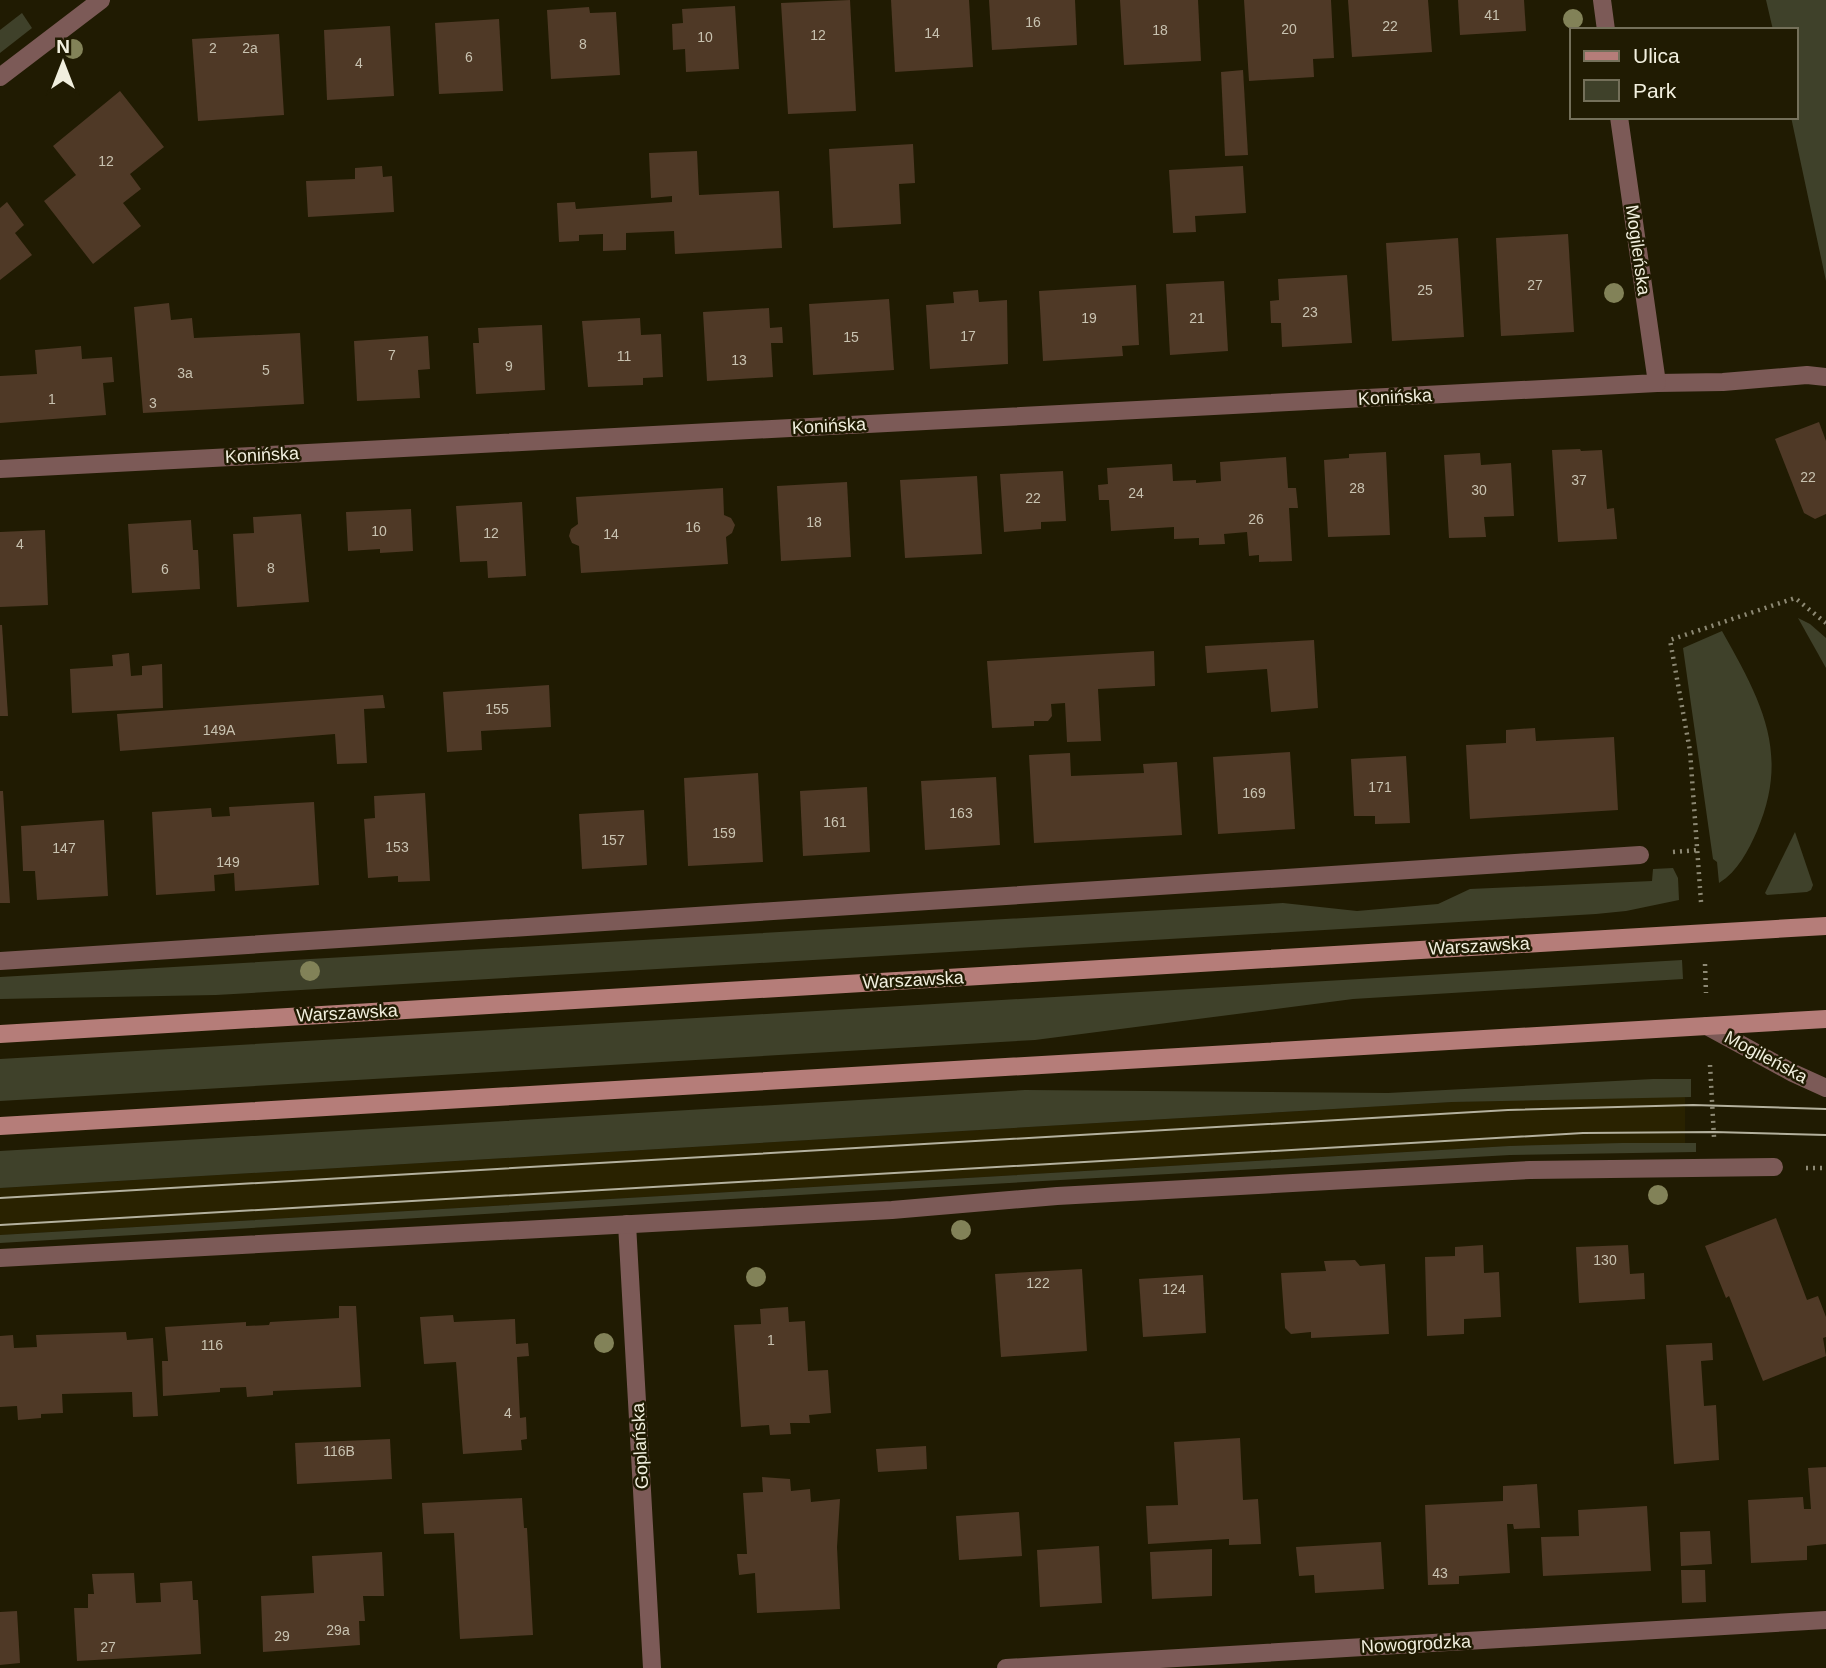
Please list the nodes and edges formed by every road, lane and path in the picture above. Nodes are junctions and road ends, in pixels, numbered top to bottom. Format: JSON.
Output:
{"nodes":[{"id":1,"x":101,"y":0,"type":"edge"},
{"id":2,"x":1602,"y":0,"type":"edge"},
{"id":3,"x":1606,"y":28,"type":"edge"},
{"id":4,"x":0,"y":77,"type":"edge"},
{"id":5,"x":1619,"y":119,"type":"edge"},
{"id":6,"x":1826,"y":377,"type":"edge"},
{"id":7,"x":1657,"y":383,"type":"junction"},
{"id":8,"x":0,"y":469,"type":"edge"},
{"id":9,"x":1826,"y":623,"type":"edge"},
{"id":10,"x":1640,"y":855,"type":"dead end"},
{"id":11,"x":1826,"y":926,"type":"edge"},
{"id":12,"x":1704,"y":933,"type":"junction"},
{"id":13,"x":0,"y":961,"type":"edge"},
{"id":14,"x":1826,"y":1019,"type":"edge"},
{"id":15,"x":1707,"y":1026,"type":"junction"},
{"id":16,"x":0,"y":1034,"type":"edge"},
{"id":17,"x":1826,"y":1088,"type":"edge"},
{"id":18,"x":0,"y":1126,"type":"edge"},
{"id":19,"x":1716,"y":1167,"type":"junction"},
{"id":20,"x":1774,"y":1167,"type":"dead end"},
{"id":21,"x":627,"y":1224,"type":"junction"},
{"id":22,"x":0,"y":1258,"type":"edge"},
{"id":23,"x":1826,"y":1620,"type":"edge"},
{"id":24,"x":652,"y":1668,"type":"edge"},
{"id":25,"x":1006,"y":1668,"type":"edge"}],
"edges":[{"from":1,"to":4,"type":"street"},
{"from":2,"to":3,"type":"street"},
{"from":5,"to":7,"type":"street","name":"Mogileńska"},
{"from":6,"to":7,"type":"street","name":"Konińska"},
{"from":7,"to":8,"type":"street","name":"Konińska"},
{"from":9,"to":12,"type":"path"},
{"from":10,"to":13,"type":"street"},
{"from":11,"to":12,"type":"main road","name":"Warszawska"},
{"from":12,"to":15,"type":"path"},
{"from":12,"to":16,"type":"main road","name":"Warszawska"},
{"from":14,"to":15,"type":"main road"},
{"from":15,"to":17,"type":"street","name":"Mogileńska"},
{"from":15,"to":18,"type":"main road"},
{"from":15,"to":19,"type":"path"},
{"from":19,"to":20,"type":"street"},
{"from":19,"to":21,"type":"street"},
{"from":21,"to":22,"type":"street"},
{"from":21,"to":24,"type":"street","name":"Goplańska"},
{"from":23,"to":25,"type":"street","name":"Nowogrodzka"}]}
